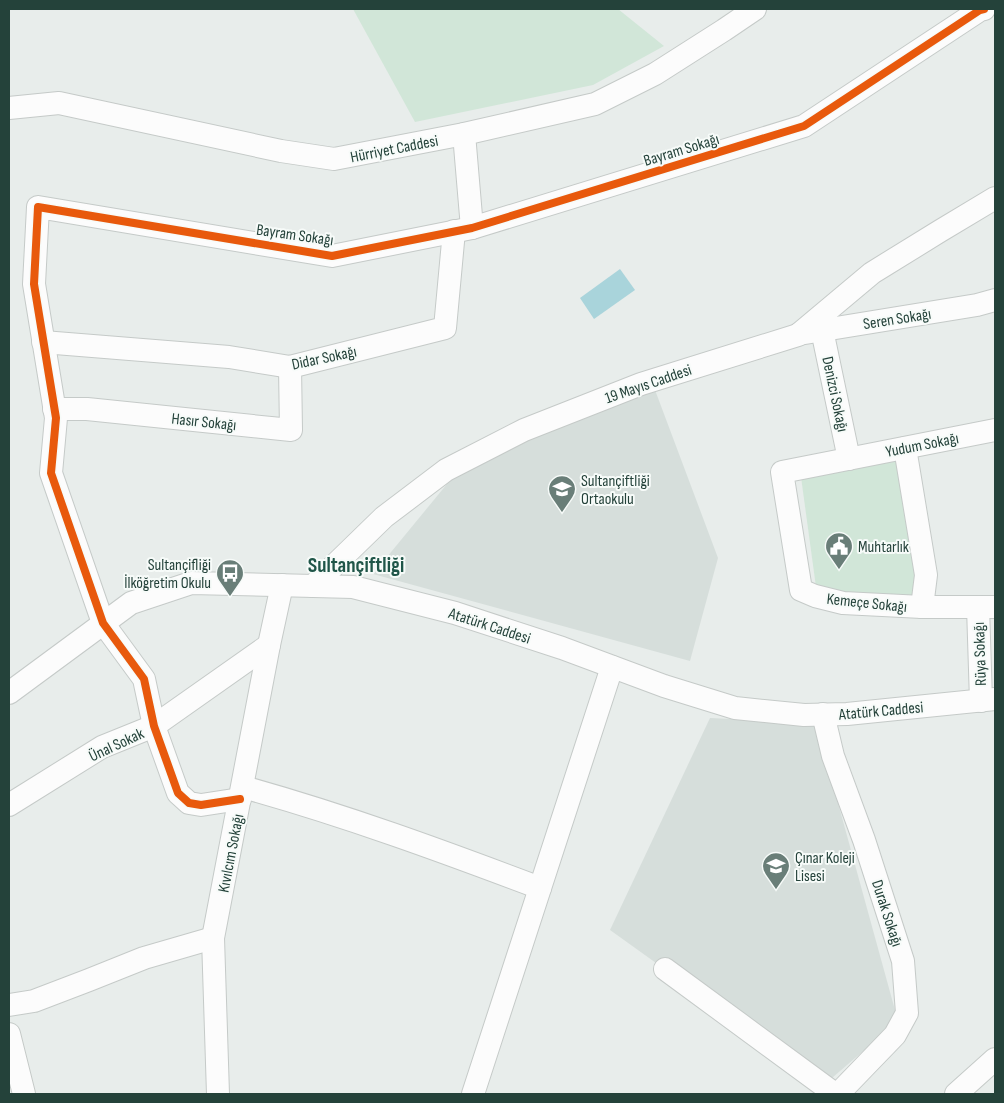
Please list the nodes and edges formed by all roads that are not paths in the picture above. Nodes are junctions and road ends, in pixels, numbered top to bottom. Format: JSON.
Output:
{"nodes":[{"id":1,"x":755,"y":9,"type":"edge"},
{"id":2,"x":984,"y":9,"type":"edge"},
{"id":3,"x":9,"y":108,"type":"edge"},
{"id":4,"x":464,"y":134,"type":"junction"},
{"id":5,"x":995,"y":198,"type":"edge"},
{"id":6,"x":463,"y":229,"type":"junction"},
{"id":7,"x":995,"y":300,"type":"edge"},
{"id":8,"x":822,"y":330,"type":"junction"},
{"id":9,"x":798,"y":335,"type":"junction"},
{"id":10,"x":43,"y":342,"type":"junction"},
{"id":11,"x":290,"y":367,"type":"junction"},
{"id":12,"x":54,"y":409,"type":"junction"},
{"id":13,"x":995,"y":430,"type":"edge"},
{"id":14,"x":905,"y":448,"type":"junction"},
{"id":15,"x":849,"y":459,"type":"junction"},
{"id":16,"x":782,"y":472,"type":"joint"},
{"id":17,"x":282,"y":585,"type":"junction"},
{"id":18,"x":313,"y":586,"type":"junction"},
{"id":19,"x":986,"y":607,"type":"edge"},
{"id":20,"x":922,"y":608,"type":"junction"},
{"id":21,"x":103,"y":623,"type":"junction"},
{"id":22,"x":269,"y":645,"type":"junction"},
{"id":23,"x":612,"y":667,"type":"junction"},
{"id":24,"x":9,"y":693,"type":"edge"},
{"id":25,"x":988,"y":700,"type":"edge"},
{"id":26,"x":823,"y":714,"type":"junction"},
{"id":27,"x":154,"y":726,"type":"junction"},
{"id":28,"x":242,"y":793,"type":"junction"},
{"id":29,"x":9,"y":805,"type":"edge"},
{"id":30,"x":540,"y":888,"type":"junction"},
{"id":31,"x":213,"y":938,"type":"junction"},
{"id":32,"x":665,"y":969,"type":"dead end"},
{"id":33,"x":9,"y":1005,"type":"edge"},
{"id":34,"x":9,"y":1034,"type":"edge"},
{"id":35,"x":995,"y":1059,"type":"edge"},
{"id":36,"x":24,"y":1094,"type":"edge"},
{"id":37,"x":218,"y":1094,"type":"edge"},
{"id":38,"x":472,"y":1094,"type":"edge"},
{"id":39,"x":837,"y":1094,"type":"edge"},
{"id":40,"x":956,"y":1094,"type":"edge"}],
"edges":[{"from":1,"to":4,"type":"street","name":"Hürriyet Caddesi"},
{"from":2,"to":6,"type":"street","name":"Bayram Sokağı"},
{"from":3,"to":4,"type":"street","name":"Hürriyet Caddesi"},
{"from":4,"to":6,"type":"street"},
{"from":5,"to":9,"type":"street","name":"19 Mayıs Caddesi"},
{"from":6,"to":10,"type":"street","name":"Bayram Sokağı"},
{"from":6,"to":11,"type":"street","name":"Didar Sokağı"},
{"from":7,"to":8,"type":"street","name":"Seren Sokağı"},
{"from":8,"to":9,"type":"street","name":"Seren Sokağı"},
{"from":8,"to":15,"type":"street","name":"Denizci Sokağı"},
{"from":9,"to":18,"type":"street","name":"19 Mayıs Caddesi"},
{"from":10,"to":11,"type":"street","name":"Didar Sokağı"},
{"from":10,"to":12,"type":"street","name":"Bayram Sokağı"},
{"from":11,"to":12,"type":"street","name":"Hasır Sokağı"},
{"from":12,"to":21,"type":"street","name":"Bayram Sokağı"},
{"from":13,"to":14,"type":"street","name":"Yudum Sokağı"},
{"from":14,"to":15,"type":"street","name":"Yudum Sokağı"},
{"from":14,"to":20,"type":"street"},
{"from":15,"to":16,"type":"street","name":"Yudum Sokağı"},
{"from":16,"to":20,"type":"street","name":"Kemeçe Sokağı"},
{"from":17,"to":18,"type":"street","name":"Atatürk Caddesi"},
{"from":17,"to":21,"type":"street","name":"Atatürk Caddesi"},
{"from":17,"to":22,"type":"street","name":"Kıvılcım Sokağı"},
{"from":18,"to":23,"type":"street","name":"Atatürk Caddesi"},
{"from":19,"to":20,"type":"street","name":"Kemeçe Sokağı"},
{"from":19,"to":25,"type":"street","name":"Rüya Sokağı"},
{"from":21,"to":24,"type":"street","name":"Atatürk Caddesi"},
{"from":21,"to":27,"type":"street","name":"Bayram Sokağı"},
{"from":22,"to":27,"type":"street","name":"Ünal Sokak"},
{"from":22,"to":28,"type":"street","name":"Kıvılcım Sokağı"},
{"from":23,"to":26,"type":"street","name":"Atatürk Caddesi"},
{"from":23,"to":30,"type":"street"},
{"from":25,"to":26,"type":"street","name":"Atatürk Caddesi"},
{"from":26,"to":39,"type":"street","name":"Durak Sokağı"},
{"from":27,"to":28,"type":"street","name":"Bayram Sokağı"},
{"from":27,"to":29,"type":"street","name":"Ünal Sokak"},
{"from":28,"to":30,"type":"street"},
{"from":28,"to":31,"type":"street","name":"Kıvılcım Sokağı"},
{"from":30,"to":38,"type":"street"},
{"from":31,"to":33,"type":"street"},
{"from":31,"to":37,"type":"street","name":"Kıvılcım Sokağı"},
{"from":32,"to":39,"type":"street","name":"Durak Sokağı"},
{"from":34,"to":36,"type":"street"},
{"from":35,"to":40,"type":"street"}]}
